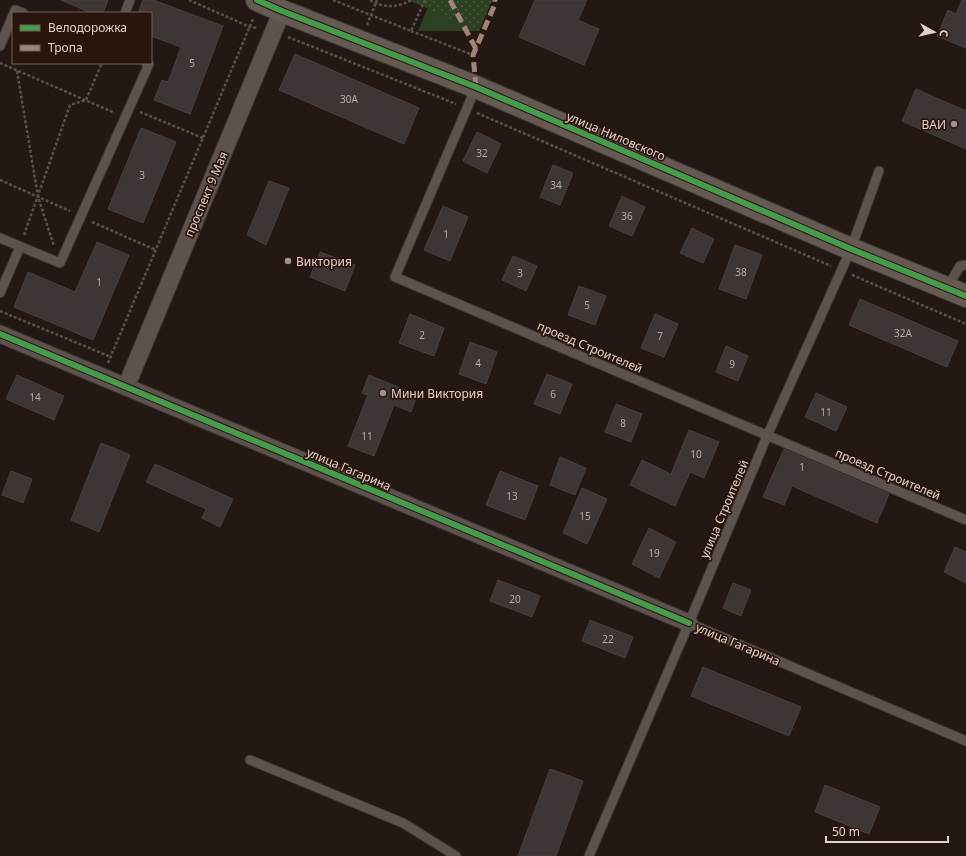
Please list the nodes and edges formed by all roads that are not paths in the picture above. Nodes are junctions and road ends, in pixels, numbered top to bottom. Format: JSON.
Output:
{"nodes":[{"id":1,"x":130,"y":0,"type":"edge"},
{"id":2,"x":259,"y":1,"type":"edge"},
{"id":3,"x":284,"y":6,"type":"edge"},
{"id":4,"x":125,"y":12,"type":"edge"},
{"id":5,"x":12,"y":19,"type":"edge"},
{"id":6,"x":0,"y":46,"type":"edge"},
{"id":7,"x":149,"y":64,"type":"edge"},
{"id":8,"x":476,"y":88,"type":"junction"},
{"id":9,"x":879,"y":171,"type":"dead end"},
{"id":10,"x":0,"y":238,"type":"edge"},
{"id":11,"x":20,"y":247,"type":"junction"},
{"id":12,"x":851,"y":249,"type":"junction"},
{"id":13,"x":966,"y":265,"type":"edge"},
{"id":14,"x":956,"y":292,"type":"edge"},
{"id":15,"x":0,"y":293,"type":"edge"},
{"id":16,"x":0,"y":334,"type":"edge"},
{"id":17,"x":126,"y":387,"type":"junction"},
{"id":18,"x":767,"y":436,"type":"junction"},
{"id":19,"x":966,"y":520,"type":"edge"},
{"id":20,"x":689,"y":623,"type":"junction"},
{"id":21,"x":966,"y":741,"type":"edge"},
{"id":22,"x":250,"y":760,"type":"dead end"},
{"id":23,"x":456,"y":856,"type":"edge"},
{"id":24,"x":589,"y":856,"type":"edge"}],
"edges":[{"from":1,"to":4,"type":"lane"},
{"from":2,"to":3,"type":"street","name":"улица Ниловского"},
{"from":3,"to":8,"type":"street","name":"улица Ниловского"},
{"from":3,"to":17,"type":"street","name":"проспект 9 Мая"},
{"from":5,"to":6,"type":"lane"},
{"from":7,"to":11,"type":"lane"},
{"from":8,"to":12,"type":"street","name":"улица Ниловского"},
{"from":8,"to":18,"type":"lane","name":"проезд Строителей"},
{"from":9,"to":12,"type":"lane","name":"улица Строителей"},
{"from":10,"to":11,"type":"lane"},
{"from":11,"to":15,"type":"lane"},
{"from":12,"to":14,"type":"street","name":"улица Ниловского"},
{"from":12,"to":18,"type":"lane","name":"улица Строителей"},
{"from":13,"to":14,"type":"lane"},
{"from":16,"to":17,"type":"street","name":"улица Гагарина"},
{"from":17,"to":20,"type":"street","name":"улица Гагарина"},
{"from":18,"to":19,"type":"lane","name":"проезд Строителей"},
{"from":18,"to":20,"type":"lane","name":"улица Строителей"},
{"from":20,"to":21,"type":"lane","name":"улица Гагарина"},
{"from":20,"to":24,"type":"lane","name":"улица Строителей"},
{"from":22,"to":23,"type":"lane"}]}
